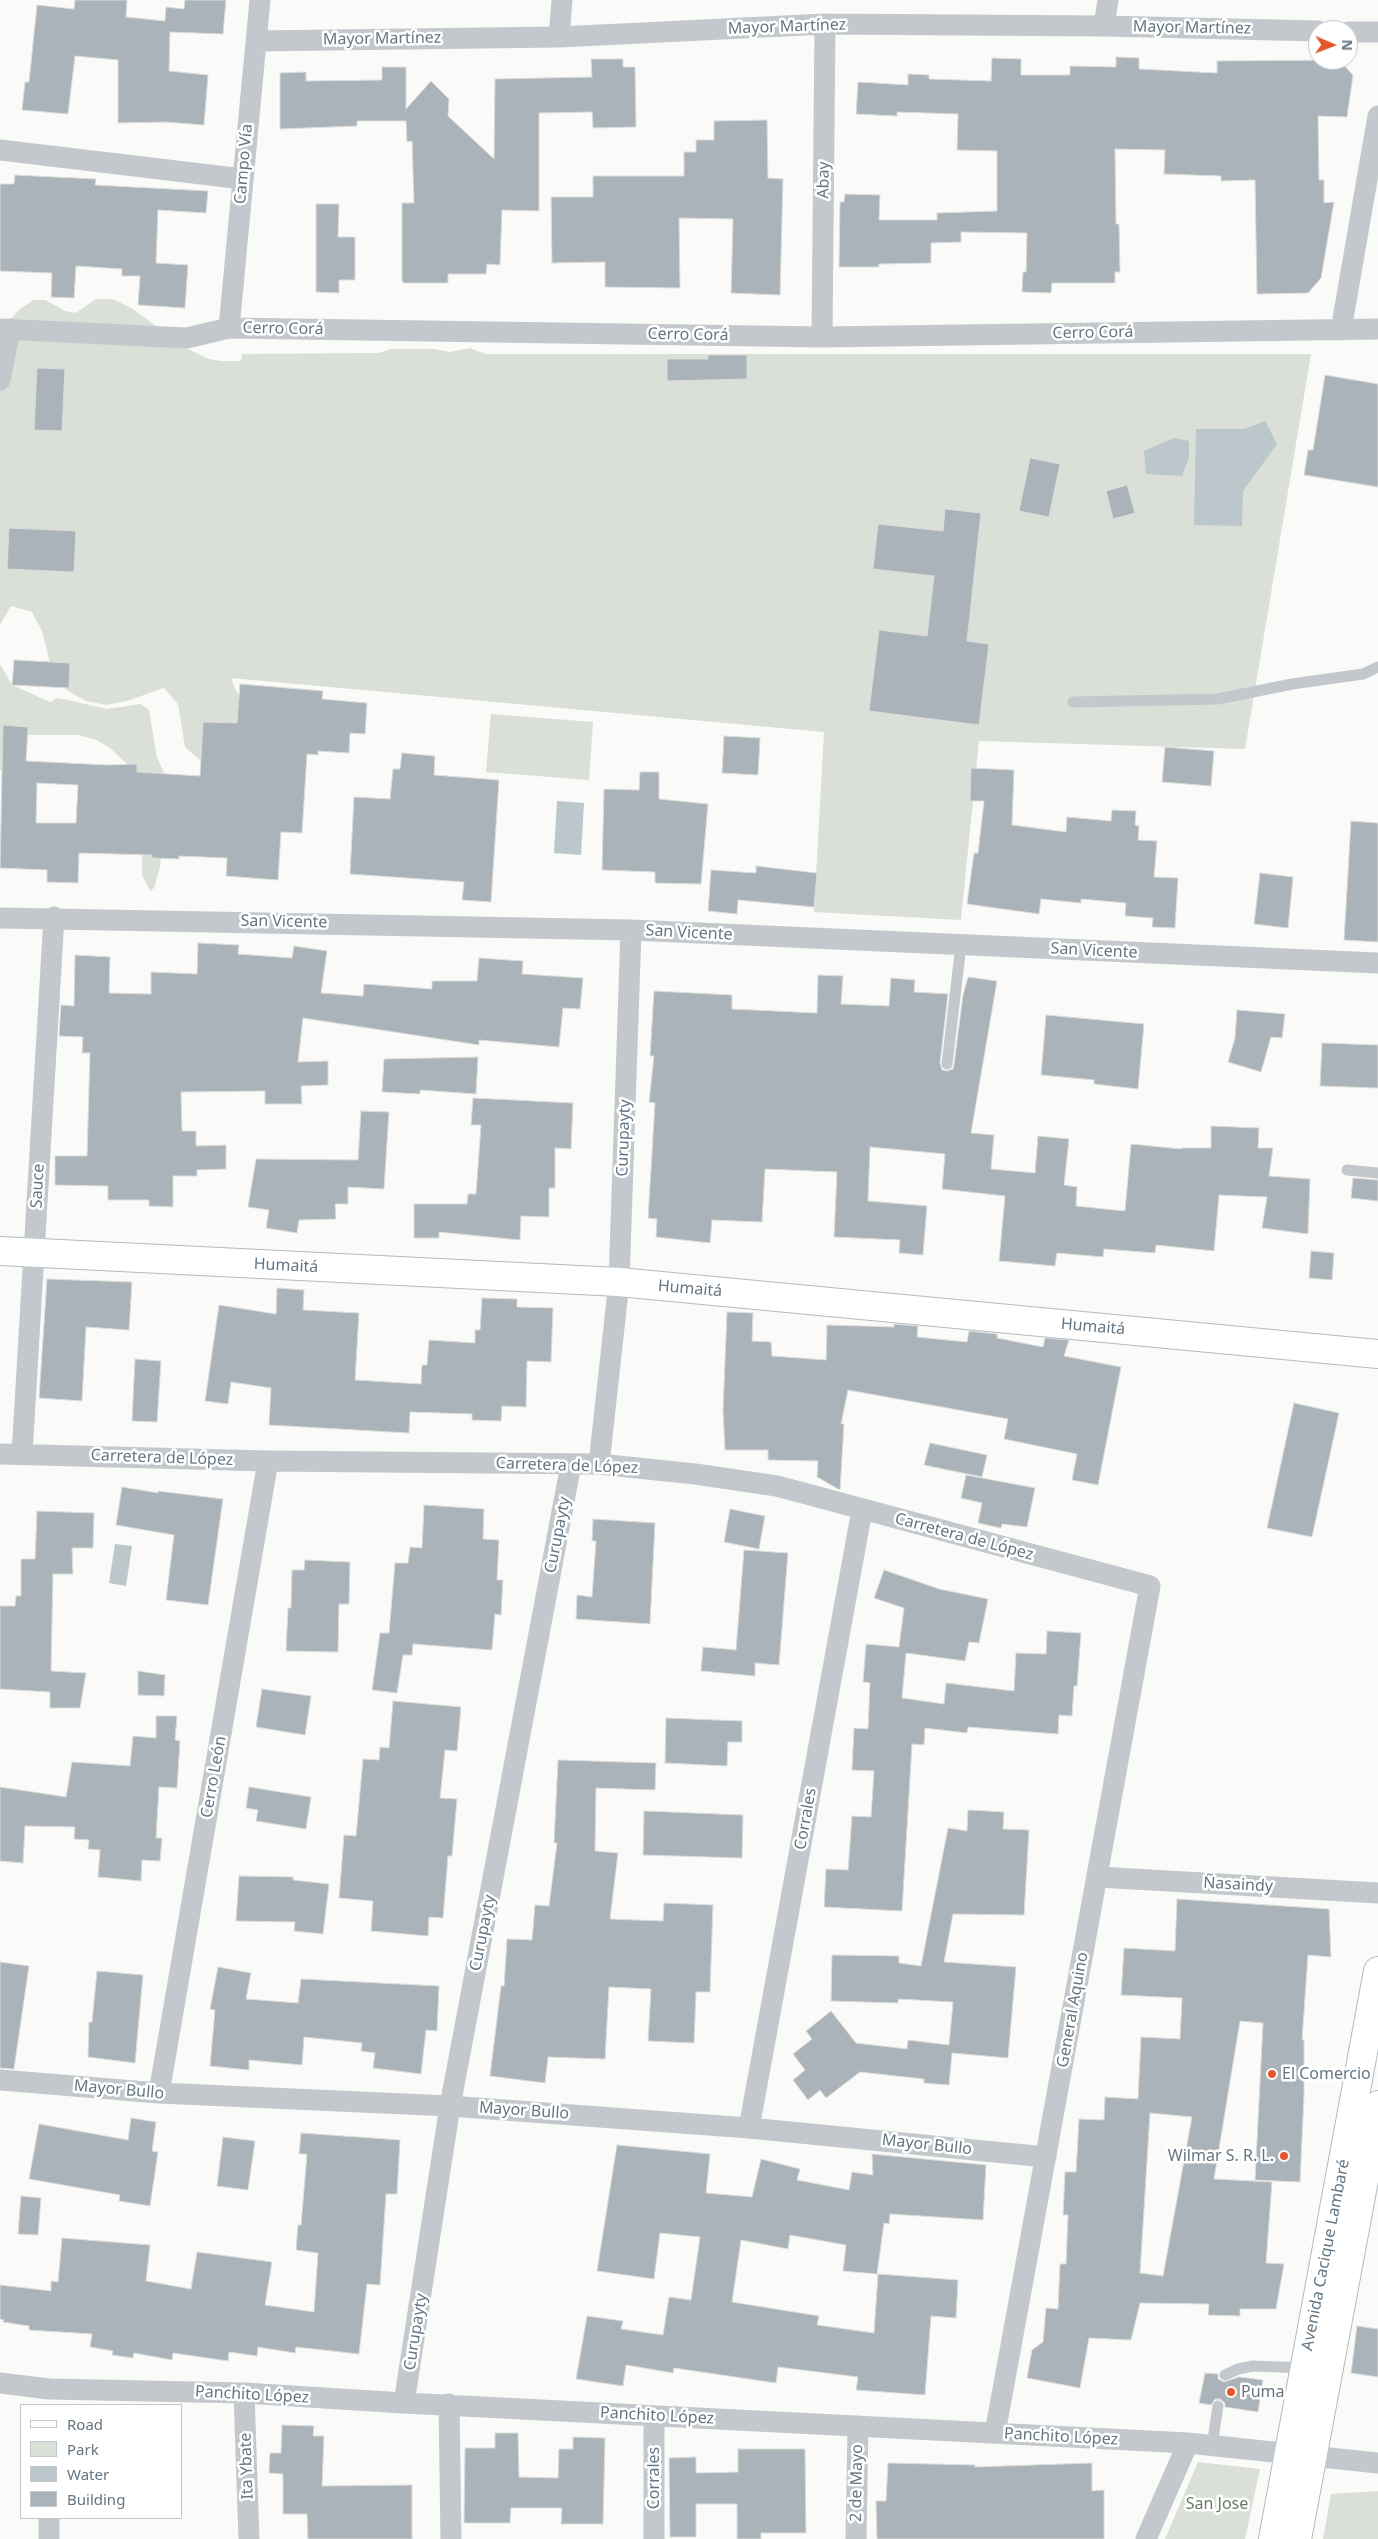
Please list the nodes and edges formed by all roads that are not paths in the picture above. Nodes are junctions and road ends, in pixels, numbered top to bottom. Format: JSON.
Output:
{"nodes":[{"id":1,"x":260,"y":0,"type":"edge"},
{"id":2,"x":562,"y":0,"type":"edge"},
{"id":3,"x":1108,"y":0,"type":"edge"},
{"id":4,"x":825,"y":24,"type":"junction"},
{"id":5,"x":1104,"y":26,"type":"junction"},
{"id":6,"x":1308,"y":31,"type":"edge"},
{"id":7,"x":1358,"y":32,"type":"edge"},
{"id":8,"x":1378,"y":32,"type":"edge"},
{"id":9,"x":559,"y":36,"type":"junction"},
{"id":10,"x":256,"y":41,"type":"junction"},
{"id":11,"x":1378,"y":116,"type":"edge"},
{"id":12,"x":0,"y":150,"type":"edge"},
{"id":13,"x":243,"y":179,"type":"junction"},
{"id":14,"x":229,"y":328,"type":"junction"},
{"id":15,"x":5,"y":329,"type":"edge"},
{"id":16,"x":1378,"y":329,"type":"edge"},
{"id":17,"x":1341,"y":330,"type":"junction"},
{"id":18,"x":822,"y":337,"type":"junction"},
{"id":19,"x":0,"y":380,"type":"edge"},
{"id":20,"x":1378,"y":667,"type":"edge"},
{"id":21,"x":1072,"y":702,"type":"dead end"},
{"id":22,"x":54,"y":917,"type":"junction"},
{"id":23,"x":0,"y":918,"type":"edge"},
{"id":24,"x":630,"y":930,"type":"junction"},
{"id":25,"x":961,"y":945,"type":"junction"},
{"id":26,"x":1378,"y":963,"type":"edge"},
{"id":27,"x":947,"y":1064,"type":"dead end"},
{"id":28,"x":1348,"y":1170,"type":"dead end"},
{"id":29,"x":1378,"y":1173,"type":"edge"},
{"id":30,"x":0,"y":1251,"type":"edge"},
{"id":31,"x":35,"y":1254,"type":"junction"},
{"id":32,"x":619,"y":1282,"type":"junction"},
{"id":33,"x":1378,"y":1354,"type":"edge"},
{"id":34,"x":0,"y":1454,"type":"edge"},
{"id":35,"x":22,"y":1454,"type":"junction"},
{"id":36,"x":268,"y":1461,"type":"junction"},
{"id":37,"x":572,"y":1464,"type":"junction"},
{"id":38,"x":599,"y":1464,"type":"junction"},
{"id":39,"x":862,"y":1510,"type":"junction"},
{"id":40,"x":1150,"y":1586,"type":"joint"},
{"id":41,"x":1098,"y":1877,"type":"junction"},
{"id":42,"x":1378,"y":1893,"type":"edge"},
{"id":43,"x":1378,"y":1971,"type":"edge"},
{"id":44,"x":0,"y":2080,"type":"edge"},
{"id":45,"x":159,"y":2093,"type":"junction"},
{"id":46,"x":1378,"y":2105,"type":"edge"},
{"id":47,"x":450,"y":2106,"type":"junction"},
{"id":48,"x":750,"y":2128,"type":"junction"},
{"id":49,"x":1364,"y":2156,"type":"edge"},
{"id":50,"x":1046,"y":2157,"type":"junction"},
{"id":51,"x":1305,"y":2368,"type":"junction"},
{"id":52,"x":1225,"y":2375,"type":"dead end"},
{"id":53,"x":0,"y":2383,"type":"edge"},
{"id":54,"x":244,"y":2393,"type":"junction"},
{"id":55,"x":49,"y":2397,"type":"edge"},
{"id":56,"x":404,"y":2403,"type":"junction"},
{"id":57,"x":449,"y":2404,"type":"junction"},
{"id":58,"x":1218,"y":2406,"type":"dead end"},
{"id":59,"x":654,"y":2417,"type":"junction"},
{"id":60,"x":858,"y":2426,"type":"junction"},
{"id":61,"x":995,"y":2434,"type":"junction"},
{"id":62,"x":1188,"y":2443,"type":"junction"},
{"id":63,"x":1212,"y":2446,"type":"junction"},
{"id":64,"x":1301,"y":2455,"type":"junction"},
{"id":65,"x":1378,"y":2463,"type":"edge"},
{"id":66,"x":49,"y":2519,"type":"edge"},
{"id":67,"x":49,"y":2539,"type":"edge"},
{"id":68,"x":249,"y":2539,"type":"edge"},
{"id":69,"x":451,"y":2539,"type":"edge"},
{"id":70,"x":654,"y":2539,"type":"edge"},
{"id":71,"x":856,"y":2539,"type":"edge"},
{"id":72,"x":1146,"y":2539,"type":"edge"},
{"id":73,"x":1274,"y":2539,"type":"edge"},
{"id":74,"x":1297,"y":2539,"type":"edge"}],
"edges":[{"from":1,"to":10,"type":"street","name":"Campo Vía"},
{"from":2,"to":9,"type":"street"},
{"from":3,"to":5,"type":"street"},
{"from":4,"to":5,"type":"street","name":"Mayor Martínez"},
{"from":4,"to":9,"type":"street","name":"Mayor Martínez"},
{"from":4,"to":18,"type":"street","name":"Abay"},
{"from":5,"to":6,"type":"street","name":"Mayor Martínez"},
{"from":7,"to":8,"type":"street"},
{"from":9,"to":10,"type":"street","name":"Mayor Martínez"},
{"from":10,"to":13,"type":"street","name":"Campo Vía"},
{"from":11,"to":17,"type":"street"},
{"from":12,"to":13,"type":"street"},
{"from":13,"to":14,"type":"street","name":"Campo Vía"},
{"from":14,"to":15,"type":"street","name":"Cerro Corá"},
{"from":14,"to":18,"type":"street","name":"Cerro Corá"},
{"from":15,"to":19,"type":"street"},
{"from":16,"to":17,"type":"street","name":"Cerro Corá"},
{"from":17,"to":18,"type":"street","name":"Cerro Corá"},
{"from":20,"to":21,"type":"lane"},
{"from":22,"to":23,"type":"street","name":"San Vicente"},
{"from":22,"to":24,"type":"street","name":"San Vicente"},
{"from":22,"to":31,"type":"street","name":"Sauce"},
{"from":24,"to":25,"type":"street","name":"San Vicente"},
{"from":24,"to":32,"type":"street","name":"Curupayty"},
{"from":25,"to":26,"type":"street","name":"San Vicente"},
{"from":25,"to":27,"type":"lane"},
{"from":28,"to":29,"type":"lane"},
{"from":30,"to":31,"type":"street","name":"Humaitá"},
{"from":31,"to":32,"type":"street","name":"Humaitá"},
{"from":31,"to":35,"type":"street","name":"Sauce"},
{"from":32,"to":33,"type":"street","name":"Humaitá"},
{"from":32,"to":38,"type":"street","name":"Curupayty"},
{"from":34,"to":35,"type":"street","name":"Carretera de López"},
{"from":35,"to":36,"type":"street","name":"Carretera de López"},
{"from":36,"to":37,"type":"street","name":"Carretera de López"},
{"from":36,"to":45,"type":"street","name":"Cerro León"},
{"from":37,"to":38,"type":"street","name":"Carretera de López"},
{"from":37,"to":47,"type":"street","name":"Curupayty"},
{"from":38,"to":39,"type":"street","name":"Carretera de López"},
{"from":39,"to":40,"type":"street","name":"Carretera de López"},
{"from":39,"to":48,"type":"street","name":"Corrales"},
{"from":40,"to":41,"type":"street","name":"General Aquino"},
{"from":41,"to":42,"type":"street","name":"Ñasaindy"},
{"from":41,"to":50,"type":"street","name":"General Aquino"},
{"from":43,"to":49,"type":"street","name":"Avenida Cacique Lambaré"},
{"from":44,"to":45,"type":"street","name":"Mayor Bullo"},
{"from":45,"to":47,"type":"street","name":"Mayor Bullo"},
{"from":46,"to":49,"type":"street","name":"Avenida Cacique Lambaré"},
{"from":47,"to":48,"type":"street","name":"Mayor Bullo"},
{"from":47,"to":56,"type":"street","name":"Curupayty"},
{"from":48,"to":50,"type":"street","name":"Mayor Bullo"},
{"from":49,"to":51,"type":"street","name":"Avenida Cacique Lambaré"},
{"from":49,"to":64,"type":"street","name":"Avenida Cacique Lambaré"},
{"from":50,"to":61,"type":"street","name":"General Aquino"},
{"from":51,"to":52,"type":"lane"},
{"from":51,"to":64,"type":"street","name":"Avenida Cacique Lambaré"},
{"from":53,"to":55,"type":"street","name":"Panchito López"},
{"from":54,"to":55,"type":"street","name":"Panchito López"},
{"from":54,"to":56,"type":"street","name":"Panchito López"},
{"from":54,"to":68,"type":"street","name":"Ita Ybate"},
{"from":56,"to":57,"type":"street","name":"Panchito López"},
{"from":57,"to":59,"type":"street","name":"Panchito López"},
{"from":57,"to":69,"type":"street"},
{"from":58,"to":63,"type":"lane"},
{"from":59,"to":60,"type":"street","name":"Panchito López"},
{"from":59,"to":70,"type":"street","name":"Corrales"},
{"from":60,"to":61,"type":"street","name":"Panchito López"},
{"from":60,"to":71,"type":"street","name":"2 de Mayo"},
{"from":61,"to":62,"type":"street","name":"Panchito López"},
{"from":62,"to":63,"type":"street","name":"Panchito López"},
{"from":62,"to":72,"type":"street"},
{"from":63,"to":64,"type":"street","name":"Panchito López"},
{"from":64,"to":65,"type":"street","name":"Panchito López"},
{"from":64,"to":73,"type":"street","name":"Avenida Cacique Lambaré"},
{"from":64,"to":74,"type":"street","name":"Avenida Cacique Lambaré"},
{"from":66,"to":67,"type":"street"}]}
